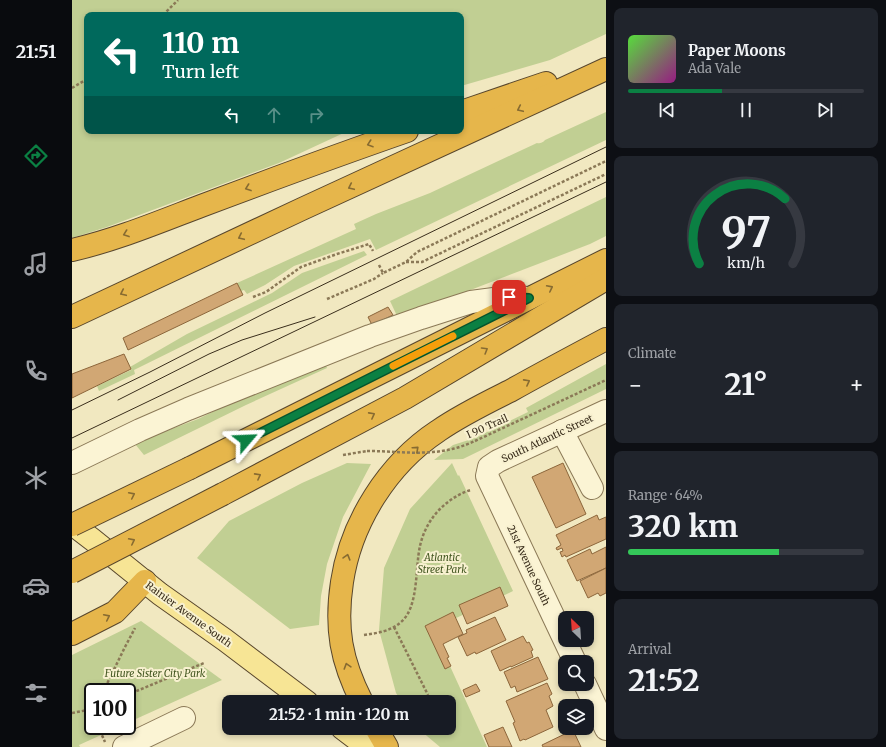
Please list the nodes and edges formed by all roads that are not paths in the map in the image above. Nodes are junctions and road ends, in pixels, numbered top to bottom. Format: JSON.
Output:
{"nodes":[{"id":1,"x":606,"y":62,"type":"edge"},
{"id":2,"x":606,"y":69,"type":"edge"},
{"id":3,"x":464,"y":111,"type":"edge"},
{"id":4,"x":398,"y":134,"type":"edge"},
{"id":5,"x":72,"y":250,"type":"edge"},
{"id":6,"x":606,"y":260,"type":"edge"},
{"id":7,"x":606,"y":279,"type":"edge"},
{"id":8,"x":529,"y":298,"type":"junction"},
{"id":9,"x":72,"y":317,"type":"edge"},
{"id":10,"x":606,"y":339,"type":"edge"},
{"id":11,"x":606,"y":411,"type":"edge"},
{"id":12,"x":562,"y":431,"type":"junction"},
{"id":13,"x":72,"y":463,"type":"edge"},
{"id":14,"x":489,"y":467,"type":"joint"},
{"id":15,"x":592,"y":488,"type":"dead end"},
{"id":16,"x":72,"y":524,"type":"edge"},
{"id":17,"x":72,"y":572,"type":"edge"},
{"id":18,"x":145,"y":582,"type":"junction"},
{"id":19,"x":72,"y":634,"type":"edge"},
{"id":20,"x":572,"y":655,"type":"edge"},
{"id":21,"x":588,"y":691,"type":"edge"},
{"id":22,"x":298,"y":695,"type":"edge"},
{"id":23,"x":358,"y":695,"type":"edge"},
{"id":24,"x":184,"y":718,"type":"dead end"},
{"id":25,"x":606,"y":729,"type":"edge"},
{"id":26,"x":351,"y":735,"type":"edge"},
{"id":27,"x":380,"y":735,"type":"edge"},
{"id":28,"x":124,"y":747,"type":"edge"},
{"id":29,"x":367,"y":747,"type":"edge"},
{"id":30,"x":387,"y":747,"type":"edge"}],
"edges":[{"from":1,"to":3,"type":"highway"},
{"from":2,"to":9,"type":"highway","one_way":true},
{"from":4,"to":5,"type":"highway","one_way":true},
{"from":8,"to":6,"type":"highway","one_way":true},
{"from":17,"to":7,"type":"highway","one_way":true,"bridge":true},
{"from":8,"to":13,"type":"street"},
{"from":16,"to":8,"type":"highway","one_way":true,"bridge":true},
{"from":23,"to":10,"type":"highway","one_way":true},
{"from":11,"to":12,"type":"street","name":"South Atlantic Street"},
{"from":12,"to":14,"type":"street","name":"South Atlantic Street"},
{"from":12,"to":15,"type":"street"},
{"from":14,"to":20,"type":"street","name":"21st Avenue South"},
{"from":16,"to":18,"type":"main road","name":"Rainier Avenue South"},
{"from":19,"to":18,"type":"highway","one_way":true},
{"from":18,"to":22,"type":"main road","name":"Rainier Avenue South"},
{"from":21,"to":25,"type":"street"},
{"from":24,"to":28,"type":"street"},
{"from":26,"to":29,"type":"main road"},
{"from":27,"to":30,"type":"highway"}]}
